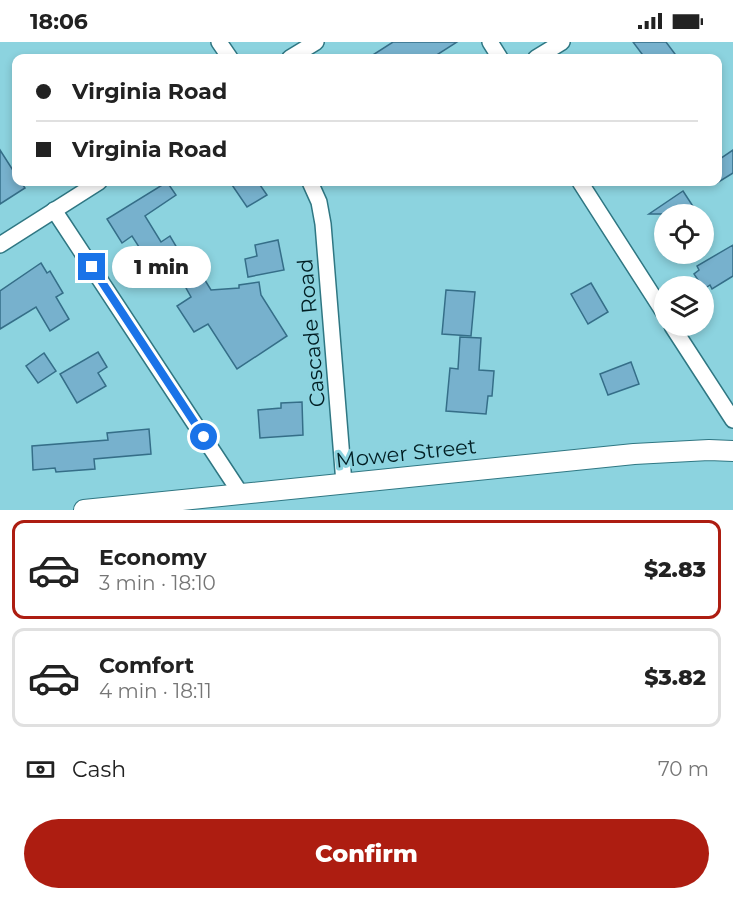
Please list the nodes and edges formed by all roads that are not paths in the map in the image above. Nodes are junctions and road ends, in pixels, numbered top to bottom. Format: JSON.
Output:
{"nodes":[{"id":1,"x":316,"y":42,"type":"edge"},
{"id":2,"x":562,"y":42,"type":"edge"},
{"id":3,"x":296,"y":54,"type":"edge"},
{"id":4,"x":542,"y":54,"type":"edge"},
{"id":5,"x":93,"y":186,"type":"edge"},
{"id":6,"x":312,"y":186,"type":"edge"},
{"id":7,"x":583,"y":186,"type":"edge"},
{"id":8,"x":54,"y":210,"type":"junction"},
{"id":9,"x":0,"y":245,"type":"edge"},
{"id":10,"x":654,"y":297,"type":"edge"},
{"id":11,"x":678,"y":336,"type":"edge"},
{"id":12,"x":733,"y":420,"type":"edge"},
{"id":13,"x":733,"y":451,"type":"edge"},
{"id":14,"x":344,"y":483,"type":"junction"},
{"id":15,"x":241,"y":494,"type":"junction"},
{"id":16,"x":84,"y":510,"type":"edge"}],
"edges":[{"from":1,"to":3,"type":"street"},
{"from":2,"to":4,"type":"street"},
{"from":5,"to":8,"type":"street"},
{"from":6,"to":14,"type":"street","name":"Cascade Road"},
{"from":7,"to":10,"type":"street"},
{"from":8,"to":9,"type":"street"},
{"from":8,"to":15,"type":"street"},
{"from":11,"to":12,"type":"street"},
{"from":13,"to":14,"type":"street","name":"Mower Street"},
{"from":14,"to":15,"type":"street","name":"Mower Street"},
{"from":15,"to":16,"type":"street","name":"Mower Street"}]}
